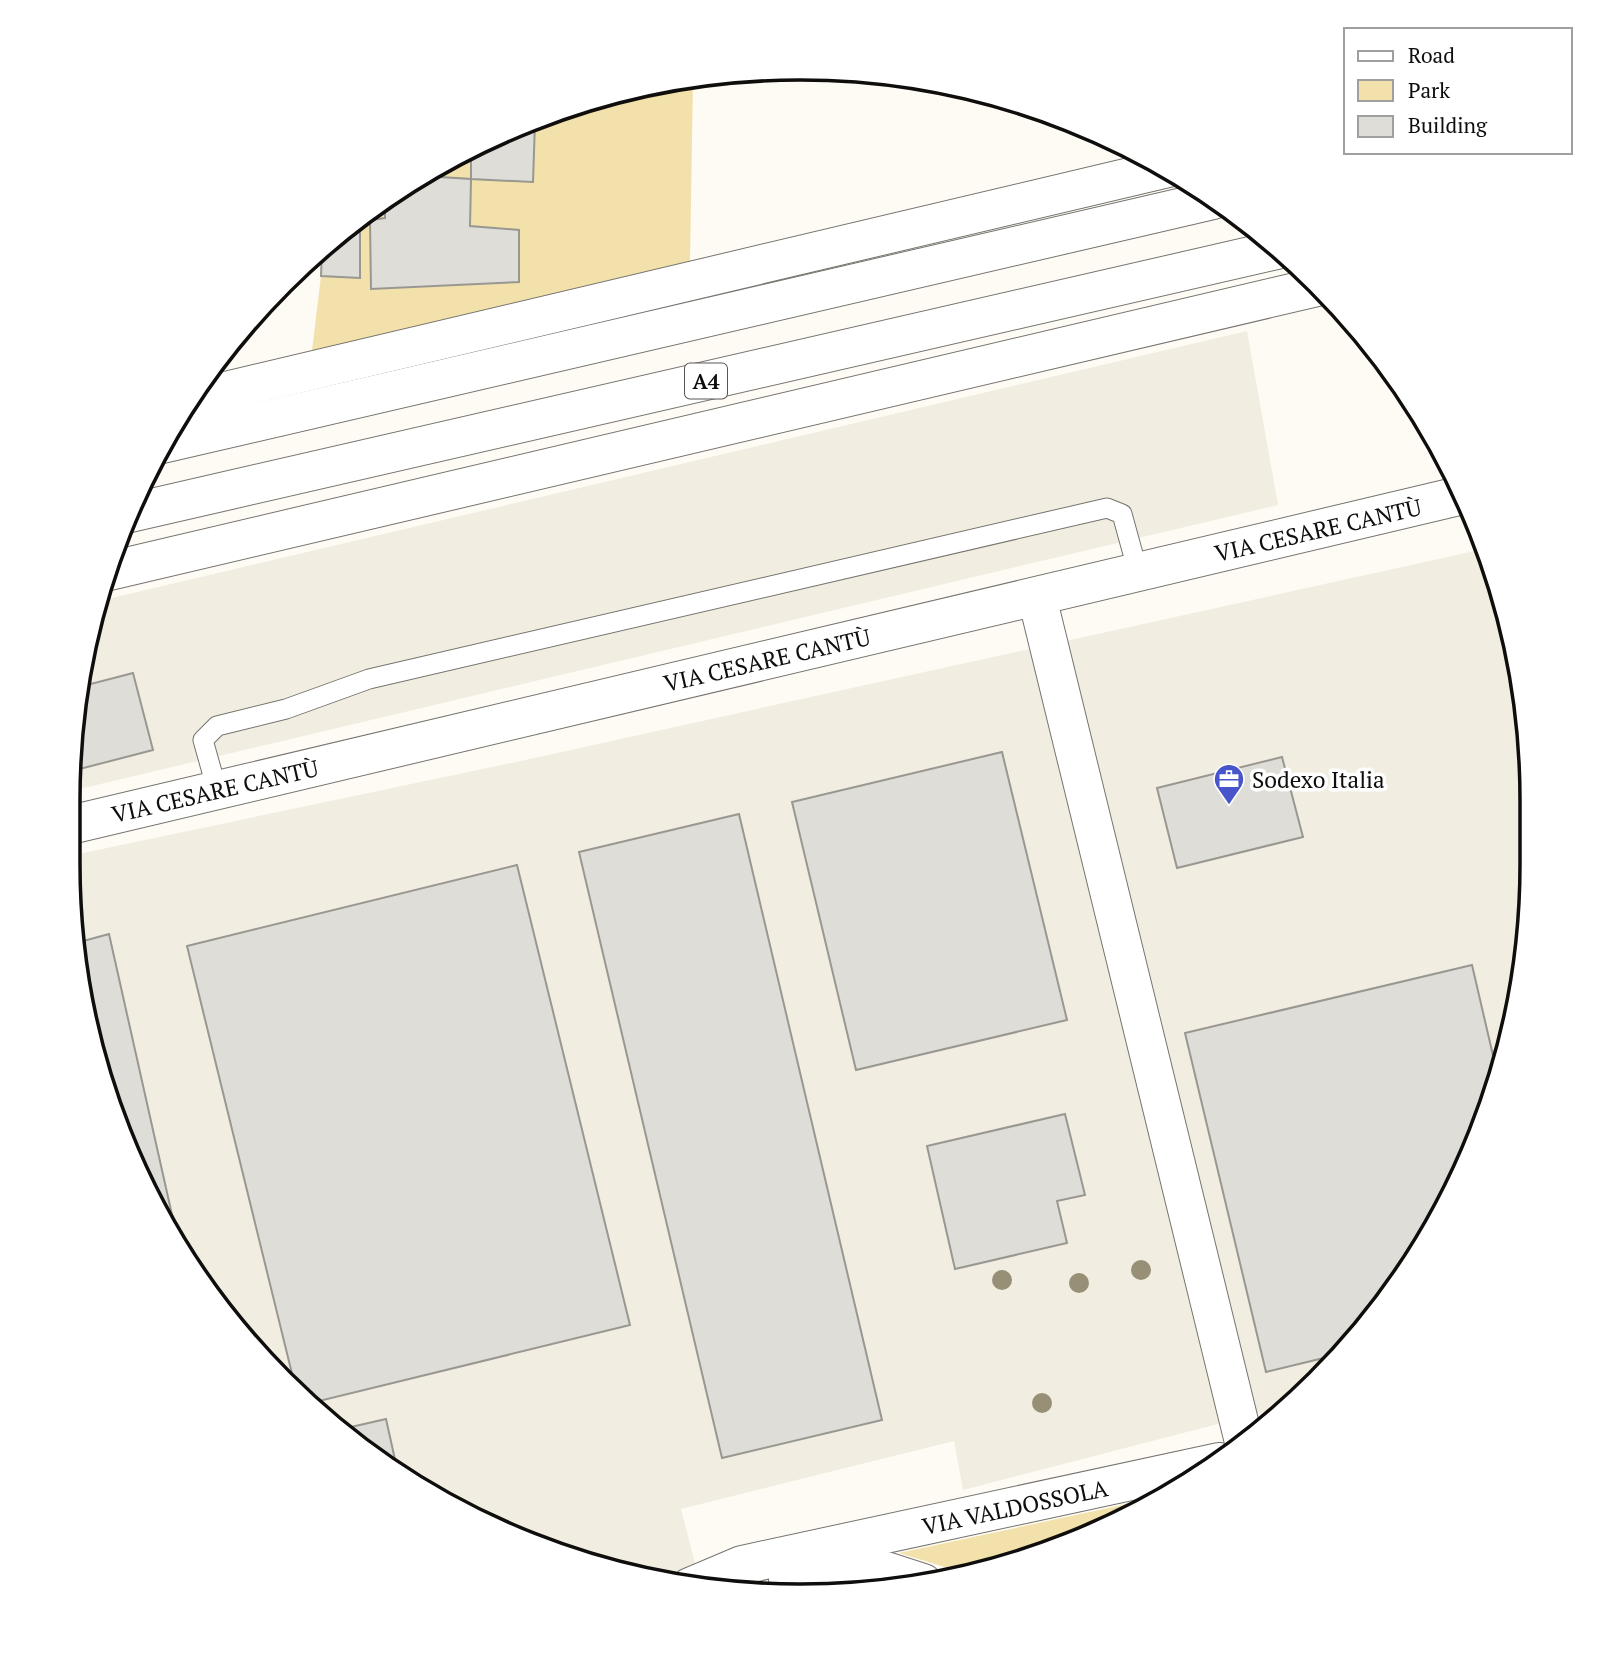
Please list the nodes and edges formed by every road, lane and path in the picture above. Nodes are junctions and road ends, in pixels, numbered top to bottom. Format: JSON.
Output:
{"nodes":[{"id":1,"x":1151,"y":172,"type":"edge"},
{"id":2,"x":1201,"y":203,"type":"edge"},
{"id":3,"x":1266,"y":252,"type":"edge"},
{"id":4,"x":1307,"y":289,"type":"edge"},
{"id":5,"x":205,"y":396,"type":"edge"},
{"id":6,"x":177,"y":441,"type":"edge"},
{"id":7,"x":1452,"y":498,"type":"edge"},
{"id":8,"x":142,"y":511,"type":"edge"},
{"id":9,"x":119,"y":569,"type":"edge"},
{"id":10,"x":1138,"y":572,"type":"junction"},
{"id":11,"x":1037,"y":597,"type":"junction"},
{"id":12,"x":217,"y":790,"type":"junction"},
{"id":13,"x":80,"y":823,"type":"edge"},
{"id":14,"x":1242,"y":1433,"type":"edge"},
{"id":15,"x":1192,"y":1468,"type":"edge"},
{"id":16,"x":902,"y":1577,"type":"edge"},
{"id":17,"x":710,"y":1578,"type":"edge"},
{"id":18,"x":773,"y":1583,"type":"edge"}],
"edges":[{"from":1,"to":5,"type":"main road"},
{"from":2,"to":6,"type":"main road"},
{"from":3,"to":8,"type":"main road","number":"A4"},
{"from":4,"to":9,"type":"main road"},
{"from":7,"to":10,"type":"main road","name":"VIA CESARE CANTÙ"},
{"from":10,"to":11,"type":"main road","name":"VIA CESARE CANTÙ"},
{"from":10,"to":12,"type":"lane"},
{"from":11,"to":12,"type":"main road","name":"VIA CESARE CANTÙ"},
{"from":11,"to":14,"type":"main road"},
{"from":12,"to":13,"type":"main road","name":"VIA CESARE CANTÙ"},
{"from":15,"to":17,"type":"main road","name":"VIA VALDOSSOLA"},
{"from":16,"to":18,"type":"main road"}]}
